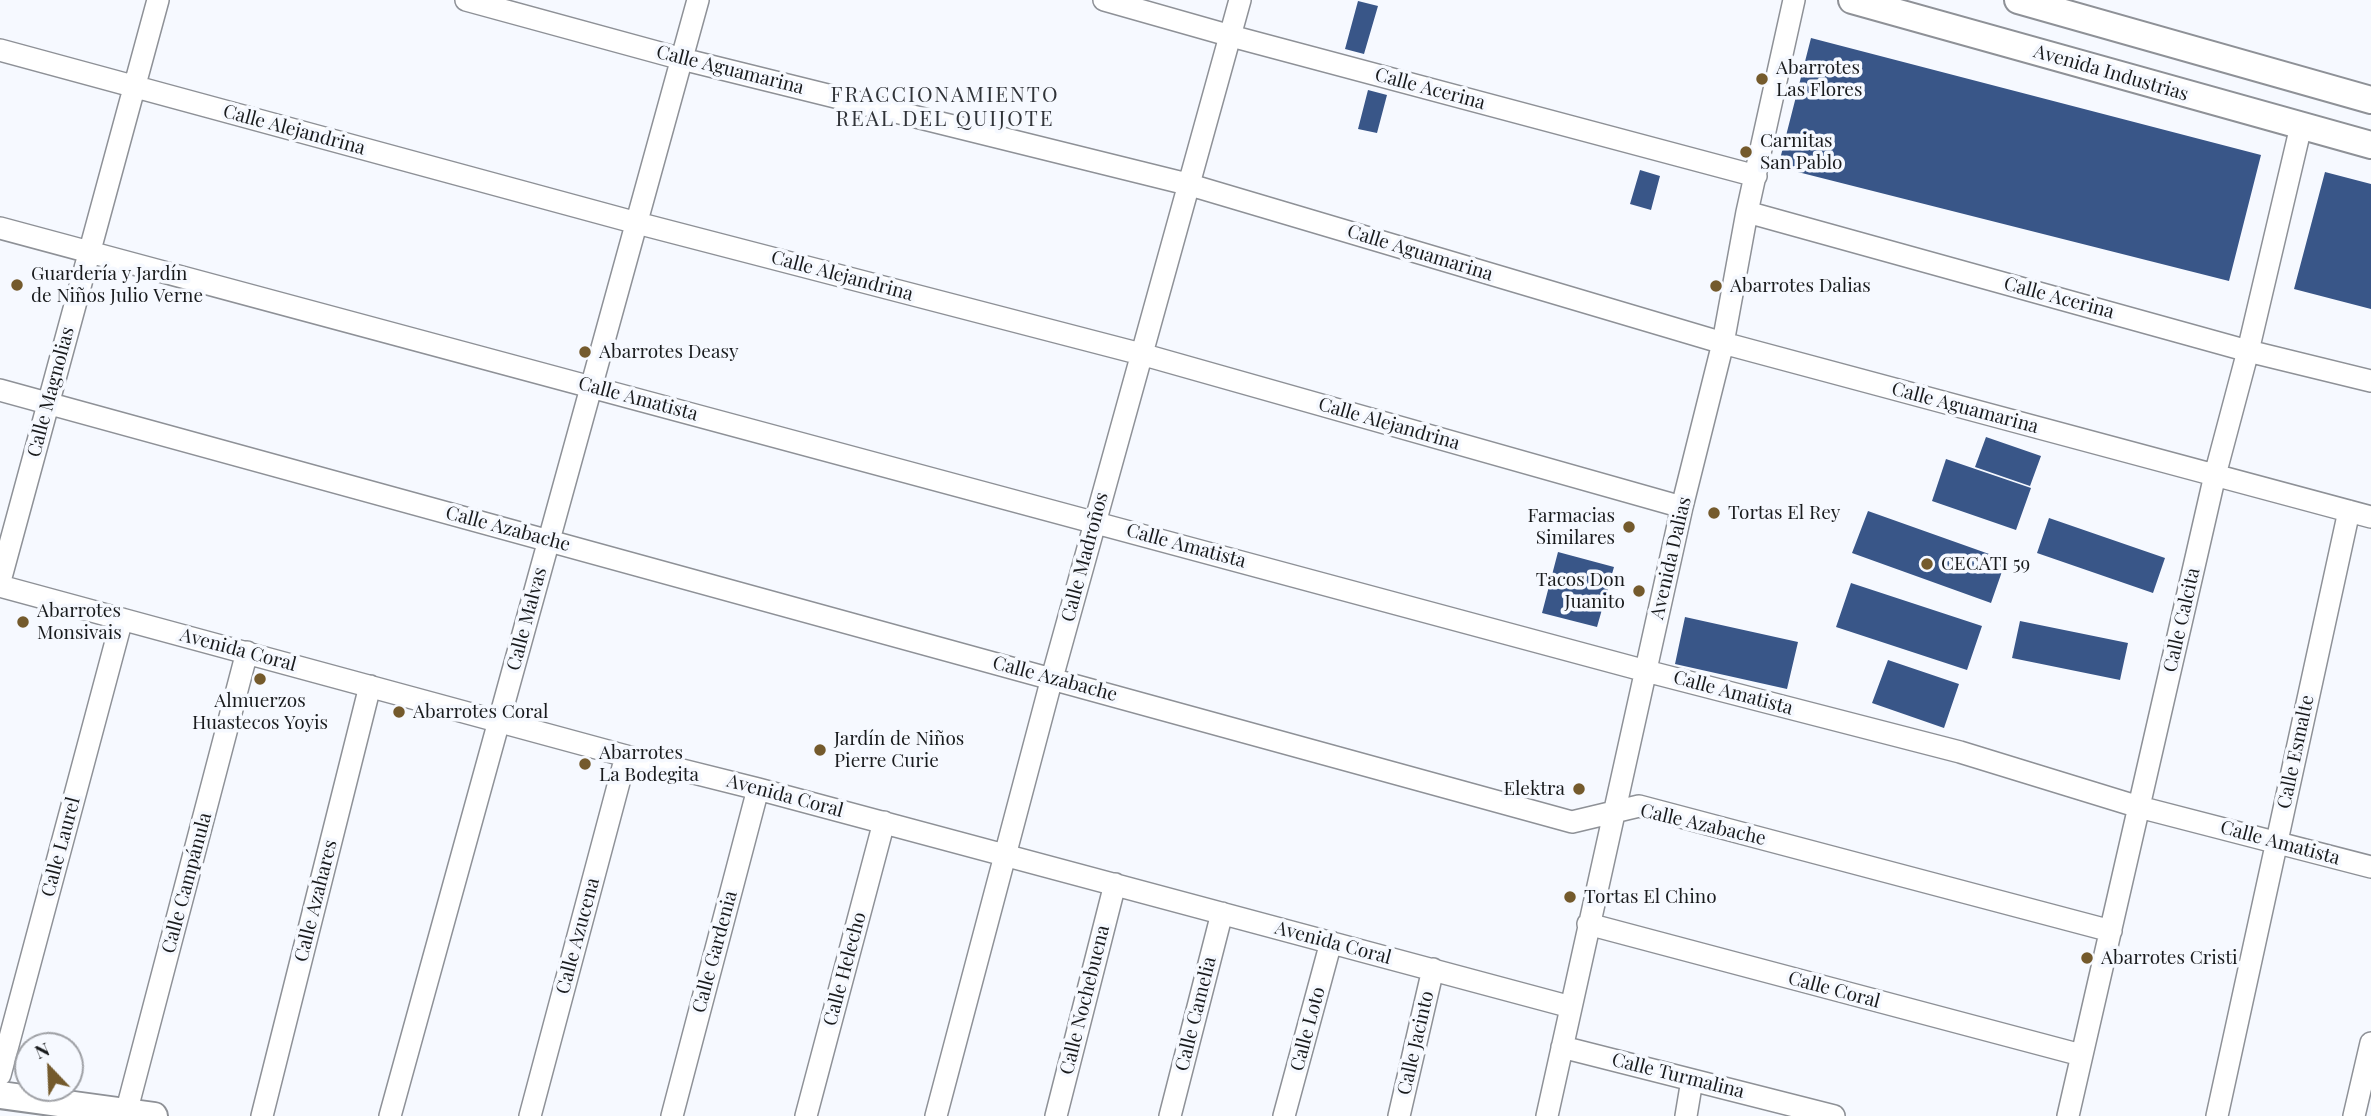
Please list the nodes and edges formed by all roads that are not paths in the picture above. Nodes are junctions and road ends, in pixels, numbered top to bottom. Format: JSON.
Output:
{"nodes":[{"id":1,"x":158,"y":0,"type":"edge"},
{"id":2,"x":466,"y":0,"type":"edge"},
{"id":3,"x":698,"y":0,"type":"edge"},
{"id":4,"x":1104,"y":0,"type":"edge"},
{"id":5,"x":1240,"y":0,"type":"edge"},
{"id":6,"x":1794,"y":0,"type":"edge"},
{"id":7,"x":1852,"y":0,"type":"edge"},
{"id":8,"x":2018,"y":0,"type":"edge"},
{"id":9,"x":1231,"y":36,"type":"junction"},
{"id":10,"x":0,"y":50,"type":"edge"},
{"id":11,"x":682,"y":59,"type":"junction"},
{"id":12,"x":135,"y":86,"type":"junction"},
{"id":13,"x":2371,"y":100,"type":"edge"},
{"id":14,"x":2301,"y":126,"type":"junction"},
{"id":15,"x":2371,"y":145,"type":"edge"},
{"id":16,"x":1756,"y":176,"type":"junction"},
{"id":17,"x":1187,"y":184,"type":"junction"},
{"id":18,"x":1747,"y":212,"type":"junction"},
{"id":19,"x":637,"y":223,"type":"junction"},
{"id":20,"x":0,"y":228,"type":"edge"},
{"id":21,"x":89,"y":253,"type":"junction"},
{"id":22,"x":1723,"y":343,"type":"junction"},
{"id":23,"x":2248,"y":351,"type":"junction"},
{"id":24,"x":1141,"y":354,"type":"junction"},
{"id":25,"x":2371,"y":381,"type":"edge"},
{"id":26,"x":592,"y":387,"type":"junction"},
{"id":27,"x":0,"y":390,"type":"edge"},
{"id":28,"x":48,"y":404,"type":"junction"},
{"id":29,"x":2215,"y":475,"type":"junction"},
{"id":30,"x":1682,"y":507,"type":"junction"},
{"id":31,"x":2349,"y":511,"type":"junction"},
{"id":32,"x":2371,"y":517,"type":"edge"},
{"id":33,"x":1095,"y":522,"type":"junction"},
{"id":34,"x":549,"y":540,"type":"junction"},
{"id":35,"x":0,"y":581,"type":"edge"},
{"id":36,"x":0,"y":586,"type":"edge"},
{"id":37,"x":122,"y":619,"type":"junction"},
{"id":38,"x":247,"y":652,"type":"junction"},
{"id":39,"x":1646,"y":671,"type":"junction"},
{"id":40,"x":1052,"y":678,"type":"junction"},
{"id":41,"x":370,"y":686,"type":"junction"},
{"id":42,"x":499,"y":720,"type":"junction"},
{"id":43,"x":626,"y":756,"type":"junction"},
{"id":44,"x":758,"y":789,"type":"junction"},
{"id":45,"x":2140,"y":807,"type":"junction"},
{"id":46,"x":1614,"y":812,"type":"junction"},
{"id":47,"x":884,"y":822,"type":"junction"},
{"id":48,"x":2277,"y":842,"type":"junction"},
{"id":49,"x":1004,"y":855,"type":"junction"},
{"id":50,"x":2371,"y":867,"type":"edge"},
{"id":51,"x":1115,"y":884,"type":"junction"},
{"id":52,"x":1222,"y":913,"type":"junction"},
{"id":53,"x":1588,"y":924,"type":"junction"},
{"id":54,"x":2111,"y":931,"type":"junction"},
{"id":55,"x":1331,"y":942,"type":"junction"},
{"id":56,"x":1433,"y":969,"type":"junction"},
{"id":57,"x":1571,"y":1007,"type":"junction"},
{"id":58,"x":2371,"y":1043,"type":"edge"},
{"id":59,"x":1562,"y":1047,"type":"junction"},
{"id":60,"x":2081,"y":1055,"type":"junction"},
{"id":61,"x":0,"y":1075,"type":"edge"},
{"id":62,"x":1692,"y":1080,"type":"junction"},
{"id":63,"x":0,"y":1095,"type":"edge"},
{"id":64,"x":126,"y":1113,"type":"junction"},
{"id":65,"x":154,"y":1116,"type":"edge"},
{"id":66,"x":262,"y":1116,"type":"edge"},
{"id":67,"x":390,"y":1116,"type":"edge"},
{"id":68,"x":530,"y":1116,"type":"edge"},
{"id":69,"x":672,"y":1116,"type":"edge"},
{"id":70,"x":806,"y":1116,"type":"edge"},
{"id":71,"x":936,"y":1116,"type":"edge"},
{"id":72,"x":1056,"y":1116,"type":"edge"},
{"id":73,"x":1170,"y":1116,"type":"edge"},
{"id":74,"x":1284,"y":1116,"type":"edge"},
{"id":75,"x":1399,"y":1116,"type":"edge"},
{"id":76,"x":1547,"y":1116,"type":"edge"},
{"id":77,"x":1686,"y":1116,"type":"edge"},
{"id":78,"x":1834,"y":1116,"type":"edge"},
{"id":79,"x":2068,"y":1116,"type":"edge"},
{"id":80,"x":2217,"y":1116,"type":"edge"},
{"id":81,"x":2354,"y":1116,"type":"edge"}],
"edges":[{"from":1,"to":12,"type":"street","name":"Calle Magnolias"},
{"from":2,"to":11,"type":"street","name":"Calle Aguamarina"},
{"from":3,"to":11,"type":"street","name":"Calle Malvas"},
{"from":4,"to":9,"type":"street","name":"Calle Acerina"},
{"from":5,"to":9,"type":"street","name":"Calle Madroños"},
{"from":6,"to":16,"type":"street","name":"Avenida Dalias"},
{"from":7,"to":14,"type":"main road","name":"Avenida Industrias"},
{"from":8,"to":13,"type":"main road"},
{"from":9,"to":16,"type":"street","name":"Calle Acerina"},
{"from":9,"to":17,"type":"street","name":"Calle Madroños"},
{"from":10,"to":12,"type":"street","name":"Calle Alejandrina"},
{"from":11,"to":17,"type":"street","name":"Calle Aguamarina"},
{"from":11,"to":19,"type":"street","name":"Calle Malvas"},
{"from":12,"to":19,"type":"street","name":"Calle Alejandrina"},
{"from":12,"to":21,"type":"street","name":"Calle Magnolias"},
{"from":14,"to":15,"type":"main road","name":"Avenida Industrias"},
{"from":14,"to":23,"type":"street","name":"Calle Calcita"},
{"from":16,"to":18,"type":"street","name":"Avenida Dalias"},
{"from":17,"to":22,"type":"street","name":"Calle Aguamarina"},
{"from":17,"to":24,"type":"street","name":"Calle Madroños"},
{"from":18,"to":22,"type":"street","name":"Avenida Dalias"},
{"from":18,"to":23,"type":"street","name":"Calle Acerina"},
{"from":19,"to":24,"type":"street","name":"Calle Alejandrina"},
{"from":19,"to":26,"type":"street","name":"Calle Malvas"},
{"from":20,"to":21,"type":"street","name":"Calle Amatista"},
{"from":21,"to":26,"type":"street","name":"Calle Amatista"},
{"from":21,"to":28,"type":"street","name":"Calle Magnolias"},
{"from":22,"to":29,"type":"street","name":"Calle Aguamarina"},
{"from":22,"to":30,"type":"street","name":"Avenida Dalias"},
{"from":23,"to":25,"type":"street","name":"Calle Acerina"},
{"from":23,"to":29,"type":"street","name":"Calle Calcita"},
{"from":24,"to":30,"type":"street","name":"Calle Alejandrina"},
{"from":24,"to":33,"type":"street","name":"Calle Madroños"},
{"from":26,"to":33,"type":"street","name":"Calle Amatista"},
{"from":26,"to":34,"type":"street","name":"Calle Malvas"},
{"from":27,"to":28,"type":"street","name":"Calle Azabache"},
{"from":28,"to":34,"type":"street","name":"Calle Azabache"},
{"from":28,"to":35,"type":"street","name":"Calle Magnolias"},
{"from":29,"to":31,"type":"street","name":"Calle Aguamarina"},
{"from":29,"to":45,"type":"street","name":"Calle Calcita"},
{"from":30,"to":39,"type":"street","name":"Avenida Dalias"},
{"from":31,"to":32,"type":"street","name":"Calle Aguamarina"},
{"from":31,"to":48,"type":"street","name":"Calle Esmalte"},
{"from":33,"to":39,"type":"street","name":"Calle Amatista"},
{"from":33,"to":40,"type":"street","name":"Calle Madroños"},
{"from":34,"to":40,"type":"street","name":"Calle Azabache"},
{"from":34,"to":42,"type":"street","name":"Calle Malvas"},
{"from":36,"to":37,"type":"street","name":"Avenida Coral"},
{"from":37,"to":38,"type":"street","name":"Avenida Coral"},
{"from":37,"to":61,"type":"street","name":"Calle Laurel"},
{"from":38,"to":41,"type":"street","name":"Avenida Coral"},
{"from":38,"to":64,"type":"street","name":"Calle Campánula"},
{"from":39,"to":45,"type":"street","name":"Calle Amatista"},
{"from":39,"to":46,"type":"street","name":"Avenida Dalias"},
{"from":40,"to":46,"type":"street","name":"Calle Azabache"},
{"from":40,"to":49,"type":"street","name":"Calle Madroños"},
{"from":41,"to":42,"type":"street","name":"Avenida Coral"},
{"from":41,"to":66,"type":"street","name":"Calle Azahares"},
{"from":42,"to":43,"type":"street","name":"Avenida Coral"},
{"from":42,"to":67,"type":"street","name":"Calle Malvas"},
{"from":43,"to":44,"type":"street","name":"Avenida Coral"},
{"from":43,"to":68,"type":"street","name":"Calle Azucena"},
{"from":44,"to":47,"type":"street","name":"Avenida Coral"},
{"from":44,"to":69,"type":"street","name":"Calle Gardenia"},
{"from":45,"to":48,"type":"street","name":"Calle Amatista"},
{"from":45,"to":54,"type":"street","name":"Calle Calcita"},
{"from":46,"to":53,"type":"street","name":"Avenida Dalias"},
{"from":46,"to":54,"type":"street","name":"Calle Azabache"},
{"from":47,"to":49,"type":"street","name":"Avenida Coral"},
{"from":47,"to":70,"type":"street","name":"Calle Helecho"},
{"from":48,"to":50,"type":"street","name":"Calle Amatista"},
{"from":48,"to":80,"type":"street","name":"Calle Esmalte"},
{"from":49,"to":51,"type":"street","name":"Avenida Coral"},
{"from":49,"to":71,"type":"street","name":"Calle Madroños"},
{"from":51,"to":52,"type":"street","name":"Avenida Coral"},
{"from":51,"to":72,"type":"street","name":"Calle Nochebuena"},
{"from":52,"to":55,"type":"street","name":"Avenida Coral"},
{"from":52,"to":73,"type":"street","name":"Calle Camelia"},
{"from":53,"to":57,"type":"street","name":"Avenida Dalias"},
{"from":53,"to":60,"type":"street","name":"Calle Coral"},
{"from":54,"to":60,"type":"street","name":"Calle Calcita"},
{"from":55,"to":56,"type":"street","name":"Avenida Coral"},
{"from":55,"to":74,"type":"street","name":"Calle Loto"},
{"from":56,"to":57,"type":"street","name":"Avenida Coral"},
{"from":56,"to":75,"type":"street","name":"Calle Jacinto"},
{"from":57,"to":59,"type":"street","name":"Avenida Dalias"},
{"from":58,"to":81,"type":"street"},
{"from":59,"to":62,"type":"street","name":"Calle Turmalina"},
{"from":59,"to":76,"type":"street","name":"Avenida Dalias"},
{"from":60,"to":79,"type":"street","name":"Calle Calcita"},
{"from":62,"to":77,"type":"street"},
{"from":62,"to":78,"type":"street","name":"Calle Turmalina"},
{"from":63,"to":64,"type":"main road"},
{"from":64,"to":65,"type":"main road"}]}
